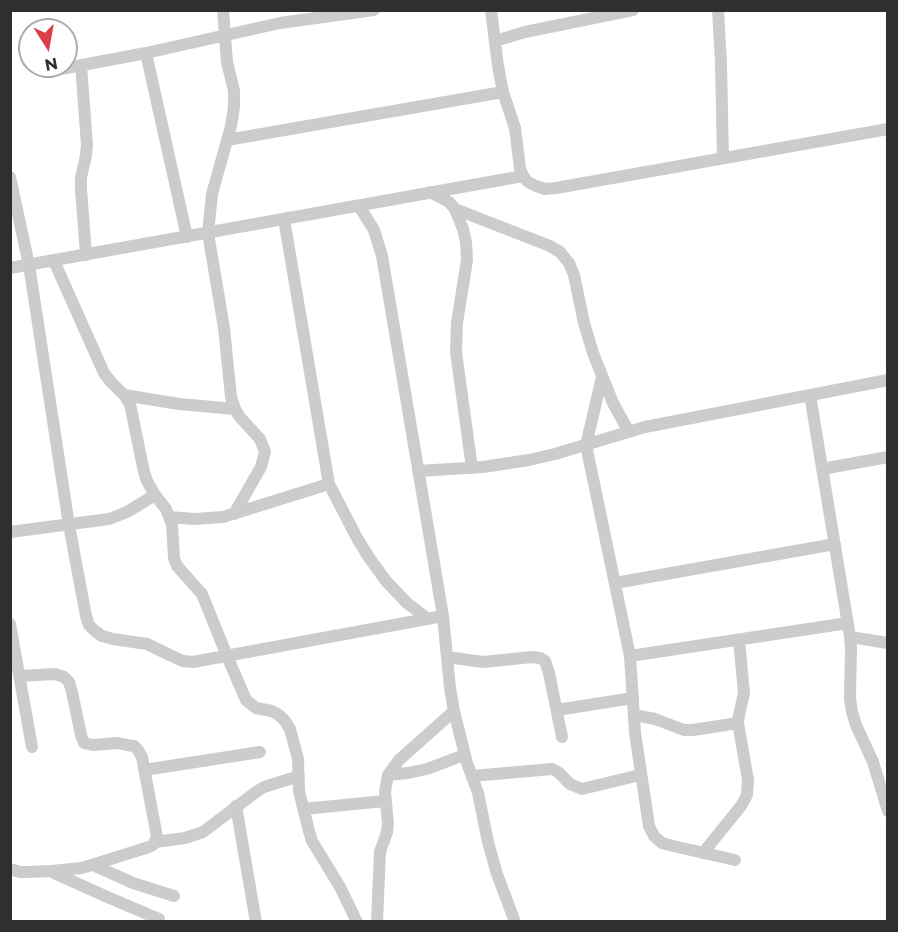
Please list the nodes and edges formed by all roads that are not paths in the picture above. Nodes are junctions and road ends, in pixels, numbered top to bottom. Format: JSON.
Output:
{"nodes":[{"id":1,"x":223,"y":10,"type":"edge"},
{"id":2,"x":374,"y":10,"type":"edge"},
{"id":3,"x":491,"y":10,"type":"edge"},
{"id":4,"x":633,"y":10,"type":"edge"},
{"id":5,"x":718,"y":10,"type":"edge"},
{"id":6,"x":226,"y":35,"type":"junction"},
{"id":7,"x":495,"y":41,"type":"junction"},
{"id":8,"x":146,"y":53,"type":"junction"},
{"id":9,"x":81,"y":65,"type":"junction"},
{"id":10,"x":78,"y":66,"type":"edge"},
{"id":11,"x":503,"y":92,"type":"junction"},
{"id":12,"x":888,"y":129,"type":"edge"},
{"id":13,"x":227,"y":140,"type":"junction"},
{"id":14,"x":723,"y":158,"type":"junction"},
{"id":15,"x":523,"y":176,"type":"junction"},
{"id":16,"x":10,"y":177,"type":"edge"},
{"id":17,"x":430,"y":192,"type":"junction"},
{"id":18,"x":359,"y":206,"type":"junction"},
{"id":19,"x":455,"y":208,"type":"junction"},
{"id":20,"x":284,"y":219,"type":"junction"},
{"id":21,"x":208,"y":233,"type":"junction"},
{"id":22,"x":187,"y":237,"type":"junction"},
{"id":23,"x":86,"y":255,"type":"junction"},
{"id":24,"x":54,"y":261,"type":"junction"},
{"id":25,"x":29,"y":265,"type":"junction"},
{"id":26,"x":10,"y":268,"type":"edge"},
{"id":27,"x":602,"y":377,"type":"junction"},
{"id":28,"x":888,"y":380,"type":"edge"},
{"id":29,"x":124,"y":395,"type":"junction"},
{"id":30,"x":810,"y":395,"type":"junction"},
{"id":31,"x":235,"y":409,"type":"junction"},
{"id":32,"x":629,"y":432,"type":"junction"},
{"id":33,"x":586,"y":446,"type":"junction"},
{"id":34,"x":888,"y":458,"type":"edge"},
{"id":35,"x":472,"y":468,"type":"junction"},
{"id":36,"x":822,"y":469,"type":"junction"},
{"id":37,"x":418,"y":471,"type":"junction"},
{"id":38,"x":329,"y":484,"type":"junction"},
{"id":39,"x":155,"y":495,"type":"junction"},
{"id":40,"x":234,"y":514,"type":"junction"},
{"id":41,"x":169,"y":517,"type":"junction"},
{"id":42,"x":69,"y":525,"type":"junction"},
{"id":43,"x":10,"y":532,"type":"edge"},
{"id":44,"x":835,"y":544,"type":"junction"},
{"id":45,"x":615,"y":584,"type":"junction"},
{"id":46,"x":443,"y":616,"type":"junction"},
{"id":47,"x":428,"y":619,"type":"junction"},
{"id":48,"x":848,"y":623,"type":"junction"},
{"id":49,"x":10,"y":624,"type":"edge"},
{"id":50,"x":850,"y":637,"type":"junction"},
{"id":51,"x":739,"y":640,"type":"junction"},
{"id":52,"x":888,"y":643,"type":"edge"},
{"id":53,"x":13,"y":655,"type":"edge"},
{"id":54,"x":227,"y":656,"type":"junction"},
{"id":55,"x":630,"y":656,"type":"junction"},
{"id":56,"x":447,"y":657,"type":"junction"},
{"id":57,"x":20,"y":676,"type":"junction"},
{"id":58,"x":633,"y":698,"type":"junction"},
{"id":59,"x":557,"y":710,"type":"junction"},
{"id":60,"x":454,"y":711,"type":"junction"},
{"id":61,"x":634,"y":715,"type":"junction"},
{"id":62,"x":738,"y":723,"type":"junction"},
{"id":63,"x":562,"y":737,"type":"dead end"},
{"id":64,"x":32,"y":747,"type":"dead end"},
{"id":65,"x":260,"y":752,"type":"dead end"},
{"id":66,"x":464,"y":755,"type":"junction"},
{"id":67,"x":144,"y":770,"type":"junction"},
{"id":68,"x":388,"y":775,"type":"junction"},
{"id":69,"x":640,"y":775,"type":"junction"},
{"id":70,"x":299,"y":776,"type":"junction"},
{"id":71,"x":472,"y":776,"type":"junction"},
{"id":72,"x":385,"y":801,"type":"junction"},
{"id":73,"x":236,"y":806,"type":"junction"},
{"id":74,"x":303,"y":809,"type":"junction"},
{"id":75,"x":888,"y":811,"type":"edge"},
{"id":76,"x":155,"y":842,"type":"junction"},
{"id":77,"x":704,"y":853,"type":"junction"},
{"id":78,"x":735,"y":860,"type":"dead end"},
{"id":79,"x":93,"y":865,"type":"junction"},
{"id":80,"x":10,"y":869,"type":"edge"},
{"id":81,"x":51,"y":872,"type":"junction"},
{"id":82,"x":174,"y":896,"type":"dead end"},
{"id":83,"x":159,"y":919,"type":"dead end"},
{"id":84,"x":256,"y":921,"type":"edge"},
{"id":85,"x":357,"y":921,"type":"edge"},
{"id":86,"x":377,"y":921,"type":"edge"},
{"id":87,"x":514,"y":921,"type":"edge"}],
"edges":[{"from":1,"to":6,"type":"street"},
{"from":2,"to":6,"type":"street"},
{"from":3,"to":7,"type":"street"},
{"from":4,"to":7,"type":"street"},
{"from":5,"to":14,"type":"street"},
{"from":6,"to":8,"type":"street"},
{"from":6,"to":13,"type":"street"},
{"from":7,"to":11,"type":"street"},
{"from":8,"to":9,"type":"street"},
{"from":8,"to":22,"type":"street"},
{"from":9,"to":10,"type":"street"},
{"from":9,"to":23,"type":"street"},
{"from":11,"to":13,"type":"street"},
{"from":11,"to":15,"type":"street"},
{"from":12,"to":14,"type":"street"},
{"from":13,"to":21,"type":"street"},
{"from":14,"to":15,"type":"street"},
{"from":15,"to":17,"type":"street"},
{"from":16,"to":25,"type":"street"},
{"from":17,"to":18,"type":"street"},
{"from":17,"to":19,"type":"street"},
{"from":18,"to":20,"type":"street"},
{"from":18,"to":37,"type":"street"},
{"from":19,"to":27,"type":"street"},
{"from":19,"to":35,"type":"street"},
{"from":20,"to":21,"type":"street"},
{"from":20,"to":38,"type":"street"},
{"from":21,"to":22,"type":"street"},
{"from":21,"to":31,"type":"street"},
{"from":22,"to":23,"type":"street"},
{"from":23,"to":24,"type":"street"},
{"from":24,"to":25,"type":"street"},
{"from":24,"to":29,"type":"street"},
{"from":25,"to":26,"type":"street"},
{"from":25,"to":42,"type":"street"},
{"from":27,"to":32,"type":"street"},
{"from":27,"to":33,"type":"street"},
{"from":28,"to":30,"type":"street"},
{"from":29,"to":31,"type":"street"},
{"from":29,"to":39,"type":"street"},
{"from":30,"to":32,"type":"street"},
{"from":30,"to":36,"type":"street"},
{"from":31,"to":40,"type":"street"},
{"from":32,"to":33,"type":"street"},
{"from":33,"to":35,"type":"street"},
{"from":33,"to":45,"type":"street"},
{"from":34,"to":36,"type":"street"},
{"from":35,"to":37,"type":"street"},
{"from":36,"to":44,"type":"street"},
{"from":37,"to":46,"type":"street"},
{"from":38,"to":40,"type":"street"},
{"from":38,"to":47,"type":"street"},
{"from":39,"to":41,"type":"street"},
{"from":39,"to":42,"type":"street"},
{"from":40,"to":41,"type":"street"},
{"from":41,"to":54,"type":"street"},
{"from":42,"to":43,"type":"street"},
{"from":42,"to":54,"type":"street"},
{"from":44,"to":45,"type":"street"},
{"from":44,"to":48,"type":"street"},
{"from":45,"to":55,"type":"street"},
{"from":46,"to":47,"type":"street"},
{"from":46,"to":56,"type":"street"},
{"from":47,"to":54,"type":"street"},
{"from":48,"to":50,"type":"street"},
{"from":48,"to":51,"type":"street"},
{"from":49,"to":53,"type":"street"},
{"from":50,"to":52,"type":"street"},
{"from":50,"to":75,"type":"street"},
{"from":51,"to":55,"type":"street"},
{"from":51,"to":62,"type":"street"},
{"from":53,"to":57,"type":"street"},
{"from":54,"to":70,"type":"street"},
{"from":55,"to":58,"type":"street"},
{"from":56,"to":59,"type":"street"},
{"from":56,"to":60,"type":"street"},
{"from":57,"to":64,"type":"street"},
{"from":57,"to":67,"type":"street"},
{"from":58,"to":59,"type":"street"},
{"from":58,"to":61,"type":"street"},
{"from":59,"to":63,"type":"street"},
{"from":60,"to":66,"type":"street"},
{"from":60,"to":68,"type":"street"},
{"from":61,"to":62,"type":"street"},
{"from":61,"to":69,"type":"street"},
{"from":62,"to":77,"type":"street"},
{"from":65,"to":67,"type":"street"},
{"from":66,"to":68,"type":"street"},
{"from":66,"to":71,"type":"street"},
{"from":67,"to":76,"type":"street"},
{"from":68,"to":72,"type":"street"},
{"from":69,"to":71,"type":"street"},
{"from":69,"to":77,"type":"street"},
{"from":70,"to":73,"type":"street"},
{"from":70,"to":74,"type":"street"},
{"from":71,"to":87,"type":"street"},
{"from":72,"to":74,"type":"street"},
{"from":72,"to":86,"type":"street"},
{"from":73,"to":76,"type":"street"},
{"from":73,"to":84,"type":"street"},
{"from":74,"to":85,"type":"street"},
{"from":76,"to":79,"type":"street"},
{"from":77,"to":78,"type":"street"},
{"from":79,"to":81,"type":"street"},
{"from":79,"to":82,"type":"street"},
{"from":80,"to":81,"type":"street"},
{"from":81,"to":83,"type":"street"}]}
